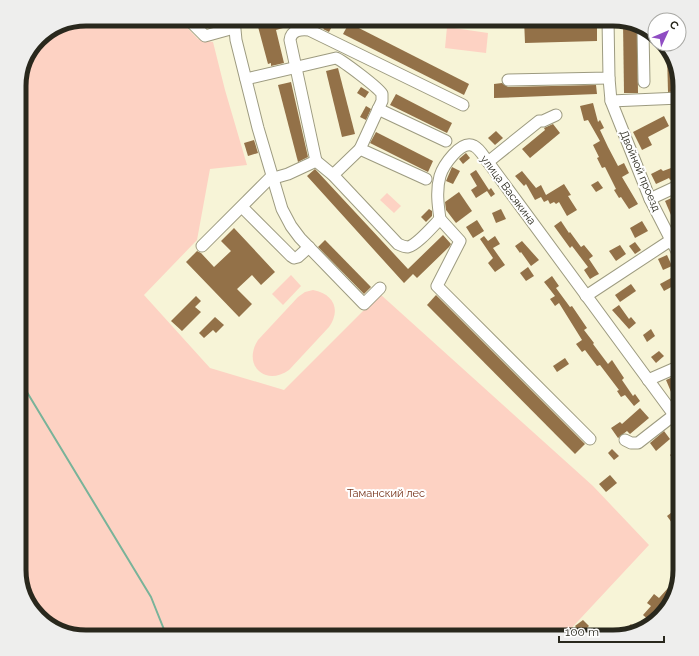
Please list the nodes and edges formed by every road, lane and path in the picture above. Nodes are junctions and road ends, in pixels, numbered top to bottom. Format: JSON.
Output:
{"nodes":[{"id":1,"x":195,"y":26,"type":"edge"},
{"id":2,"x":227,"y":26,"type":"edge"},
{"id":3,"x":234,"y":26,"type":"edge"},
{"id":4,"x":608,"y":26,"type":"edge"},
{"id":5,"x":643,"y":35,"type":"edge"},
{"id":6,"x":343,"y":46,"type":"junction"},
{"id":7,"x":336,"y":58,"type":"junction"},
{"id":8,"x":296,"y":68,"type":"junction"},
{"id":9,"x":609,"y":78,"type":"junction"},
{"id":10,"x":246,"y":79,"type":"junction"},
{"id":11,"x":508,"y":80,"type":"dead end"},
{"id":12,"x":644,"y":82,"type":"dead end"},
{"id":13,"x":673,"y":98,"type":"edge"},
{"id":14,"x":611,"y":101,"type":"junction"},
{"id":15,"x":463,"y":105,"type":"dead end"},
{"id":16,"x":378,"y":109,"type":"junction"},
{"id":17,"x":556,"y":115,"type":"dead end"},
{"id":18,"x":446,"y":141,"type":"dead end"},
{"id":19,"x":360,"y":149,"type":"junction"},
{"id":20,"x":316,"y":161,"type":"junction"},
{"id":21,"x":488,"y":162,"type":"junction"},
{"id":22,"x":333,"y":175,"type":"junction"},
{"id":23,"x":273,"y":177,"type":"junction"},
{"id":24,"x":426,"y":179,"type":"dead end"},
{"id":25,"x":673,"y":188,"type":"edge"},
{"id":26,"x":650,"y":199,"type":"junction"},
{"id":27,"x":242,"y":207,"type":"junction"},
{"id":28,"x":440,"y":219,"type":"junction"},
{"id":29,"x":671,"y":240,"type":"junction"},
{"id":30,"x":673,"y":244,"type":"edge"},
{"id":31,"x":202,"y":246,"type":"dead end"},
{"id":32,"x":309,"y":246,"type":"junction"},
{"id":33,"x":380,"y":288,"type":"dead end"},
{"id":34,"x":586,"y":296,"type":"junction"},
{"id":35,"x":673,"y":369,"type":"edge"},
{"id":36,"x":648,"y":380,"type":"junction"},
{"id":37,"x":673,"y":414,"type":"edge"},
{"id":38,"x":673,"y":421,"type":"edge"},
{"id":39,"x":590,"y":439,"type":"dead end"},
{"id":40,"x":625,"y":440,"type":"dead end"}],
"edges":[{"from":1,"to":2,"type":"street"},
{"from":3,"to":10,"type":"street"},
{"from":4,"to":9,"type":"street","name":"Двойной проезд"},
{"from":5,"to":12,"type":"street"},
{"from":6,"to":7,"type":"street"},
{"from":6,"to":8,"type":"street"},
{"from":6,"to":15,"type":"street"},
{"from":7,"to":8,"type":"street"},
{"from":7,"to":16,"type":"street"},
{"from":8,"to":10,"type":"street"},
{"from":8,"to":20,"type":"street"},
{"from":9,"to":11,"type":"street"},
{"from":9,"to":14,"type":"street","name":"Двойной проезд"},
{"from":10,"to":23,"type":"street"},
{"from":13,"to":14,"type":"street"},
{"from":14,"to":26,"type":"street","name":"Двойной проезд"},
{"from":16,"to":18,"type":"street"},
{"from":16,"to":19,"type":"street"},
{"from":17,"to":21,"type":"street"},
{"from":19,"to":22,"type":"street"},
{"from":19,"to":24,"type":"street"},
{"from":20,"to":22,"type":"street"},
{"from":20,"to":23,"type":"street"},
{"from":21,"to":28,"type":"street","name":"улица Васякина"},
{"from":21,"to":34,"type":"street","name":"улица Васякина"},
{"from":22,"to":28,"type":"street"},
{"from":23,"to":27,"type":"street"},
{"from":23,"to":32,"type":"street"},
{"from":25,"to":26,"type":"street"},
{"from":26,"to":29,"type":"street","name":"Двойной проезд"},
{"from":27,"to":31,"type":"street"},
{"from":27,"to":32,"type":"street"},
{"from":28,"to":39,"type":"street"},
{"from":29,"to":30,"type":"street","name":"Двойной проезд"},
{"from":29,"to":34,"type":"street"},
{"from":32,"to":33,"type":"street"},
{"from":34,"to":36,"type":"street","name":"улица Васякина"},
{"from":35,"to":36,"type":"street"},
{"from":36,"to":37,"type":"street","name":"улица Васякина"},
{"from":38,"to":40,"type":"street"}]}
